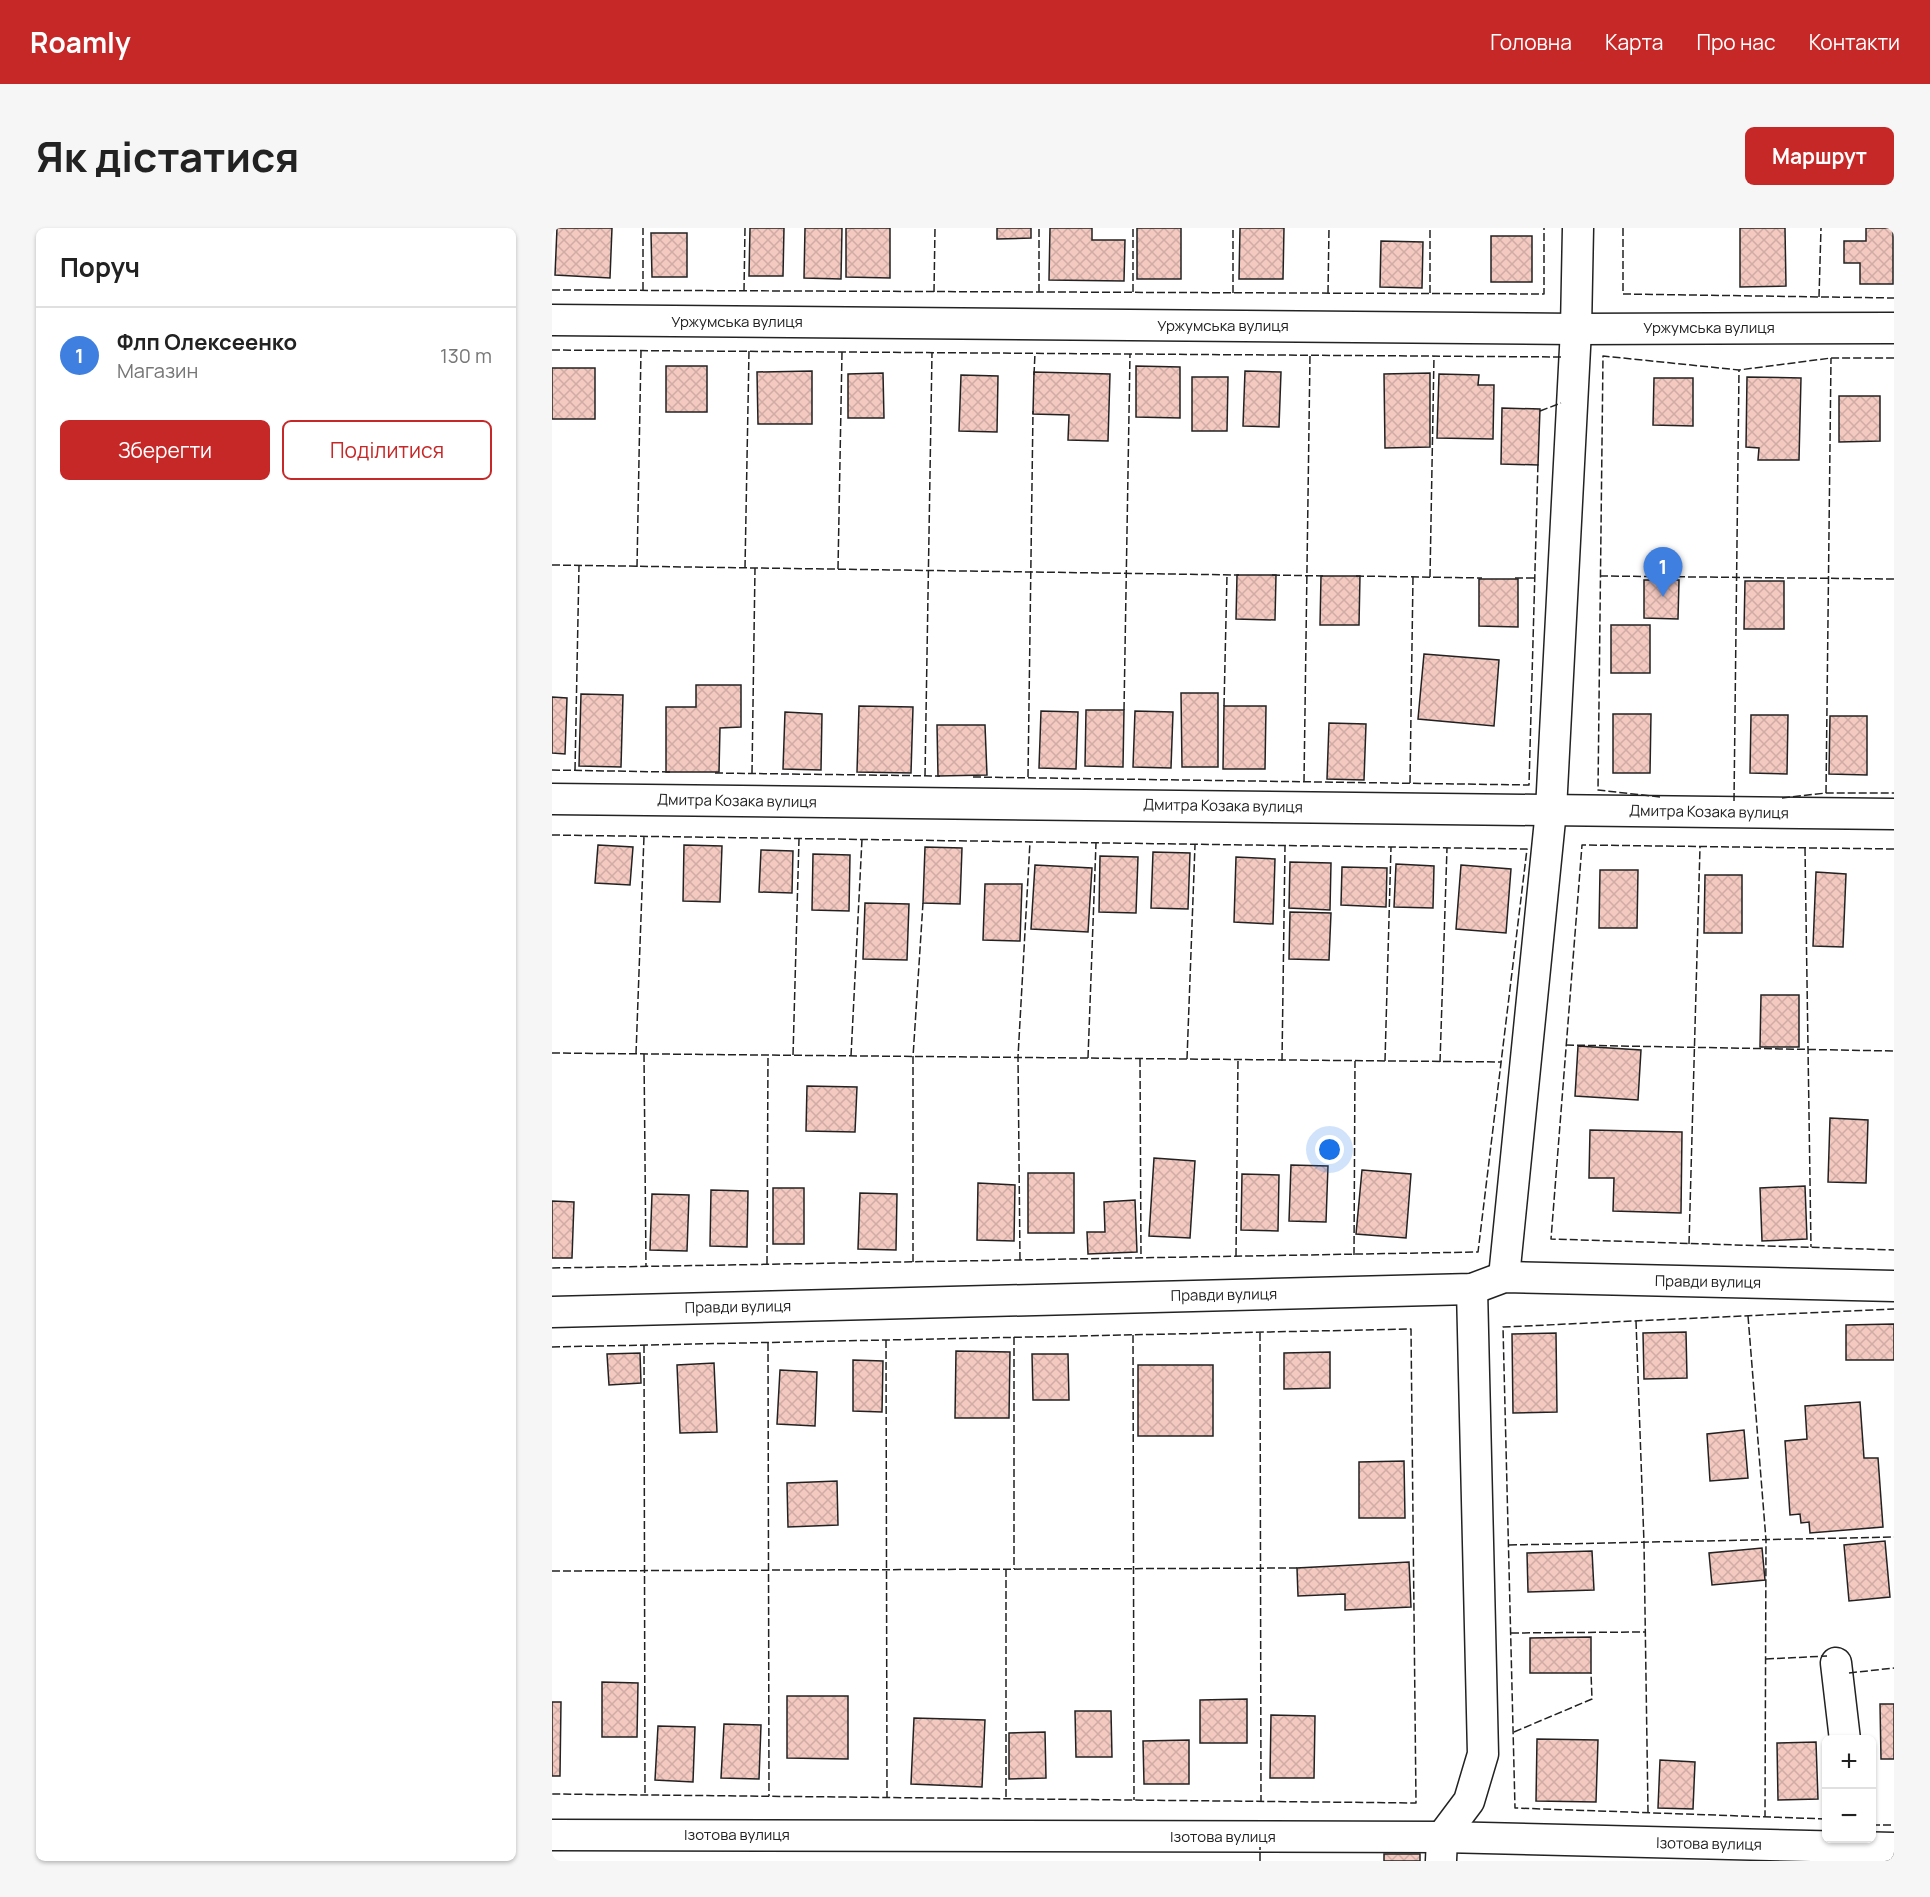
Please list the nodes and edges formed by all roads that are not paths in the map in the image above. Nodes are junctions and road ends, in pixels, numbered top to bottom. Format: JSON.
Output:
{"nodes":[{"id":1,"x":1578,"y":228,"type":"edge"},
{"id":2,"x":552,"y":320,"type":"edge"},
{"id":3,"x":1894,"y":328,"type":"edge"},
{"id":4,"x":1576,"y":329,"type":"junction"},
{"id":5,"x":552,"y":799,"type":"edge"},
{"id":6,"x":1551,"y":810,"type":"junction"},
{"id":7,"x":1894,"y":814,"type":"edge"},
{"id":8,"x":1504,"y":1277,"type":"junction"},
{"id":9,"x":1894,"y":1286,"type":"edge"},
{"id":10,"x":1472,"y":1289,"type":"junction"},
{"id":11,"x":552,"y":1312,"type":"edge"},
{"id":12,"x":1836,"y":1663,"type":"dead end"},
{"id":13,"x":1844,"y":1735,"type":"edge"},
{"id":14,"x":552,"y":1835,"type":"edge"},
{"id":15,"x":1894,"y":1848,"type":"edge"},
{"id":16,"x":1441,"y":1849,"type":"edge"},
{"id":17,"x":1857,"y":1849,"type":"edge"}],
"edges":[{"from":1,"to":4,"type":"street"},
{"from":2,"to":4,"type":"street","name":"Уржумська вулиця"},
{"from":3,"to":4,"type":"street","name":"Уржумська вулиця"},
{"from":4,"to":6,"type":"street"},
{"from":5,"to":6,"type":"street","name":"Дмитра Козака вулиця"},
{"from":6,"to":7,"type":"street","name":"Дмитра Козака вулиця"},
{"from":6,"to":8,"type":"street"},
{"from":8,"to":9,"type":"street","name":"Правди вулиця"},
{"from":8,"to":10,"type":"street","name":"Правди вулиця"},
{"from":10,"to":11,"type":"street","name":"Правди вулиця"},
{"from":10,"to":16,"type":"street"},
{"from":12,"to":13,"type":"street"},
{"from":14,"to":16,"type":"street","name":"Ізотова вулиця"},
{"from":15,"to":17,"type":"street","name":"Ізотова вулиця"},
{"from":16,"to":17,"type":"street","name":"Ізотова вулиця"}]}
